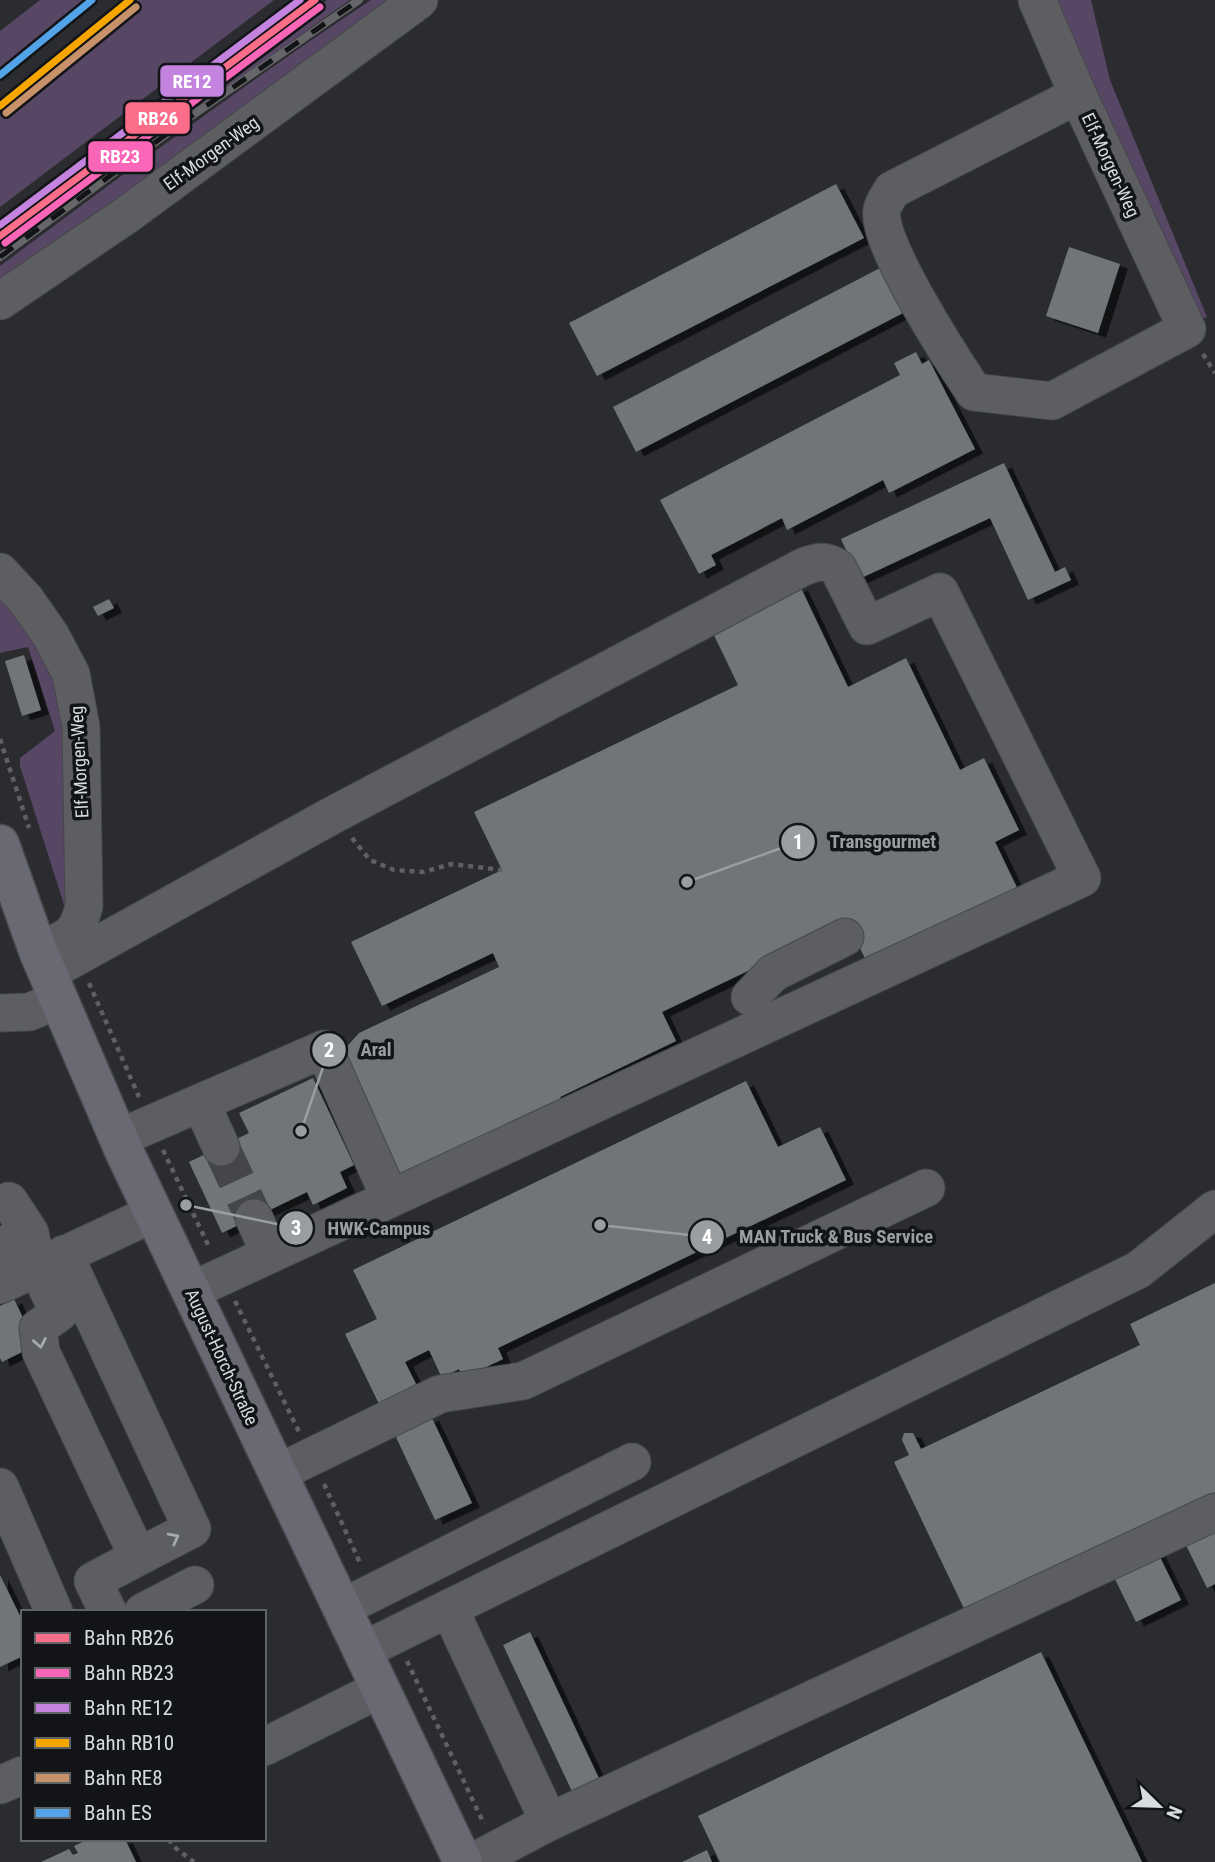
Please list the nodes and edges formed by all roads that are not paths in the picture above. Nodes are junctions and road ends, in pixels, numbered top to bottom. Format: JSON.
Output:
{"nodes":[{"id":1,"x":419,"y":0,"type":"edge"},
{"id":2,"x":1037,"y":0,"type":"edge"},
{"id":3,"x":1078,"y":95,"type":"junction"},
{"id":4,"x":0,"y":301,"type":"edge"},
{"id":5,"x":0,"y":572,"type":"edge"},
{"id":6,"x":15,"y":838,"type":"edge"},
{"id":7,"x":845,"y":937,"type":"dead end"},
{"id":8,"x":55,"y":970,"type":"junction"},
{"id":9,"x":750,"y":997,"type":"dead end"},
{"id":10,"x":0,"y":1013,"type":"edge"},
{"id":11,"x":201,"y":1103,"type":"junction"},
{"id":12,"x":135,"y":1131,"type":"junction"},
{"id":13,"x":221,"y":1147,"type":"tunnel mouth"},
{"id":14,"x":926,"y":1188,"type":"dead end"},
{"id":15,"x":390,"y":1198,"type":"junction"},
{"id":16,"x":9,"y":1201,"type":"dead end"},
{"id":17,"x":1215,"y":1209,"type":"edge"},
{"id":18,"x":154,"y":1213,"type":"junction"},
{"id":19,"x":254,"y":1218,"type":"tunnel mouth"},
{"id":20,"x":33,"y":1251,"type":"edge"},
{"id":21,"x":270,"y":1254,"type":"junction"},
{"id":22,"x":207,"y":1283,"type":"junction"},
{"id":23,"x":0,"y":1285,"type":"edge"},
{"id":24,"x":72,"y":1306,"type":"junction"},
{"id":25,"x":632,"y":1462,"type":"dead end"},
{"id":26,"x":294,"y":1465,"type":"junction"},
{"id":27,"x":0,"y":1487,"type":"edge"},
{"id":28,"x":1215,"y":1512,"type":"edge"},
{"id":29,"x":138,"y":1558,"type":"junction"},
{"id":30,"x":195,"y":1585,"type":"dead end"},
{"id":31,"x":358,"y":1600,"type":"junction"},
{"id":32,"x":449,"y":1608,"type":"junction"},
{"id":33,"x":53,"y":1610,"type":"edge"},
{"id":34,"x":107,"y":1610,"type":"edge"},
{"id":35,"x":147,"y":1610,"type":"edge"},
{"id":36,"x":378,"y":1643,"type":"junction"},
{"id":37,"x":380,"y":1689,"type":"junction"},
{"id":38,"x":266,"y":1747,"type":"edge"},
{"id":39,"x":21,"y":1776,"type":"edge"},
{"id":40,"x":0,"y":1785,"type":"edge"},
{"id":41,"x":549,"y":1822,"type":"junction"},
{"id":42,"x":477,"y":1858,"type":"edge"}],
"edges":[{"from":1,"to":4,"type":"lane","name":"Elf-Morgen-Weg"},
{"from":2,"to":3,"type":"lane","name":"Elf-Morgen-Weg"},
{"from":3,"to":3,"type":"lane","name":"Elf-Morgen-Weg"},
{"from":5,"to":8,"type":"lane","name":"Elf-Morgen-Weg"},
{"from":6,"to":8,"type":"main road","name":"August-Horch-Straße"},
{"from":7,"to":9,"type":"lane"},
{"from":8,"to":10,"type":"lane"},
{"from":8,"to":12,"type":"main road","name":"August-Horch-Straße"},
{"from":8,"to":15,"type":"lane"},
{"from":11,"to":12,"type":"lane"},
{"from":11,"to":13,"type":"lane"},
{"from":11,"to":15,"type":"lane"},
{"from":12,"to":18,"type":"main road","name":"August-Horch-Straße"},
{"from":14,"to":26,"type":"lane"},
{"from":15,"to":21,"type":"lane"},
{"from":16,"to":20,"type":"lane"},
{"from":17,"to":32,"type":"lane"},
{"from":18,"to":20,"type":"lane"},
{"from":18,"to":22,"type":"main road","name":"August-Horch-Straße"},
{"from":19,"to":21,"type":"lane"},
{"from":20,"to":23,"type":"lane"},
{"from":20,"to":24,"type":"lane"},
{"from":21,"to":22,"type":"lane"},
{"from":22,"to":26,"type":"main road","name":"August-Horch-Straße"},
{"from":24,"to":29,"type":"lane","one_way":true},
{"from":29,"to":24,"type":"lane","one_way":true},
{"from":25,"to":31,"type":"lane"},
{"from":26,"to":31,"type":"main road","name":"August-Horch-Straße"},
{"from":27,"to":33,"type":"lane"},
{"from":28,"to":41,"type":"lane"},
{"from":29,"to":34,"type":"lane"},
{"from":30,"to":35,"type":"lane"},
{"from":31,"to":36,"type":"main road","name":"August-Horch-Straße"},
{"from":32,"to":36,"type":"lane"},
{"from":32,"to":41,"type":"lane"},
{"from":36,"to":37,"type":"main road","name":"August-Horch-Straße"},
{"from":37,"to":38,"type":"lane"},
{"from":37,"to":42,"type":"main road","name":"August-Horch-Straße"},
{"from":39,"to":40,"type":"lane"},
{"from":41,"to":42,"type":"lane"}]}
